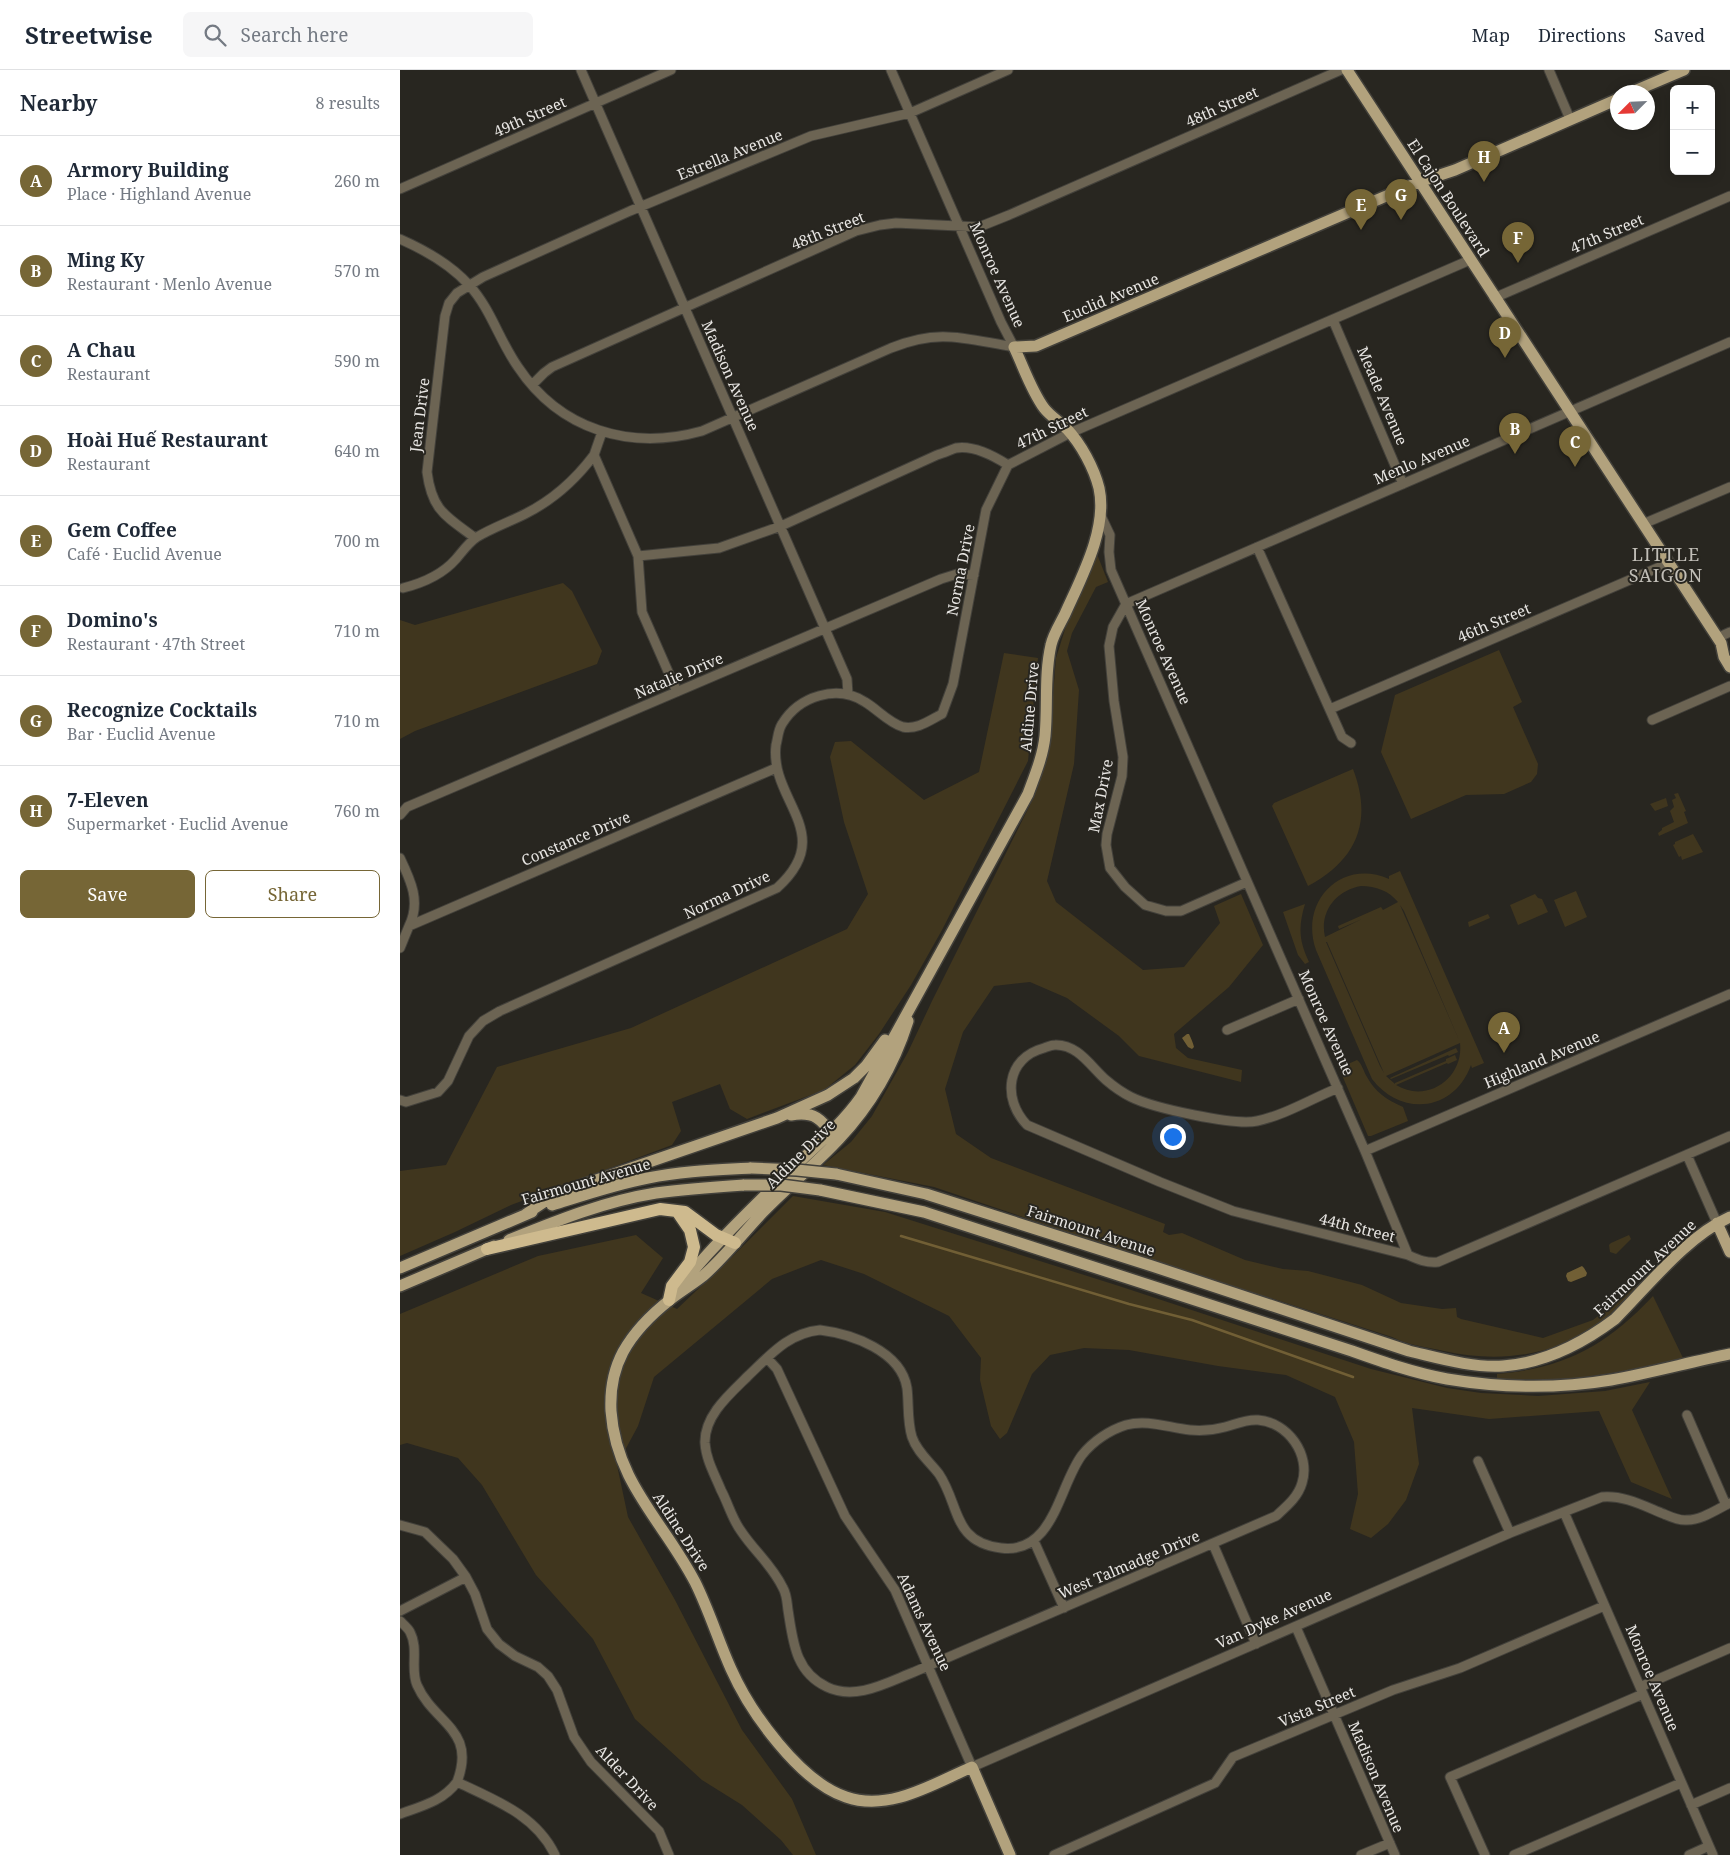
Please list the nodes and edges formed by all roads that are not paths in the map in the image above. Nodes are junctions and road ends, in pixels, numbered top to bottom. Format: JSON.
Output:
{"nodes":[{"id":1,"x":581,"y":70,"type":"edge"},
{"id":2,"x":670,"y":70,"type":"edge"},
{"id":3,"x":891,"y":70,"type":"edge"},
{"id":4,"x":1008,"y":70,"type":"edge"},
{"id":5,"x":1341,"y":70,"type":"edge"},
{"id":6,"x":1347,"y":70,"type":"edge"},
{"id":7,"x":1549,"y":70,"type":"edge"},
{"id":8,"x":1684,"y":70,"type":"edge"},
{"id":9,"x":1649,"y":85,"type":"edge"},
{"id":10,"x":1610,"y":102,"type":"edge"},
{"id":11,"x":596,"y":103,"type":"junction"},
{"id":12,"x":910,"y":113,"type":"junction"},
{"id":13,"x":1570,"y":119,"type":"junction"},
{"id":14,"x":1419,"y":182,"type":"junction"},
{"id":15,"x":400,"y":189,"type":"edge"},
{"id":16,"x":1730,"y":196,"type":"edge"},
{"id":17,"x":641,"y":206,"type":"junction"},
{"id":18,"x":959,"y":225,"type":"junction"},
{"id":19,"x":400,"y":239,"type":"edge"},
{"id":20,"x":400,"y":246,"type":"edge"},
{"id":21,"x":415,"y":246,"type":"junction"},
{"id":22,"x":1470,"y":260,"type":"junction"},
{"id":23,"x":469,"y":285,"type":"junction"},
{"id":24,"x":1494,"y":298,"type":"junction"},
{"id":25,"x":686,"y":309,"type":"junction"},
{"id":26,"x":1333,"y":320,"type":"junction"},
{"id":27,"x":1730,"y":342,"type":"edge"},
{"id":28,"x":1014,"y":347,"type":"junction"},
{"id":29,"x":532,"y":385,"type":"junction"},
{"id":30,"x":1569,"y":412,"type":"junction"},
{"id":31,"x":733,"y":418,"type":"junction"},
{"id":32,"x":602,"y":432,"type":"junction"},
{"id":33,"x":1070,"y":433,"type":"junction"},
{"id":34,"x":594,"y":455,"type":"junction"},
{"id":35,"x":1008,"y":465,"type":"junction"},
{"id":36,"x":1403,"y":484,"type":"junction"},
{"id":37,"x":1730,"y":486,"type":"edge"},
{"id":38,"x":1102,"y":516,"type":"junction"},
{"id":39,"x":1643,"y":524,"type":"junction"},
{"id":40,"x":780,"y":526,"type":"junction"},
{"id":41,"x":475,"y":538,"type":"junction"},
{"id":42,"x":1257,"y":547,"type":"junction"},
{"id":43,"x":638,"y":556,"type":"junction"},
{"id":44,"x":1669,"y":563,"type":"junction"},
{"id":45,"x":974,"y":575,"type":"junction"},
{"id":46,"x":403,"y":588,"type":"dead end"},
{"id":47,"x":1126,"y":604,"type":"junction"},
{"id":48,"x":825,"y":628,"type":"junction"},
{"id":49,"x":1730,"y":632,"type":"edge"},
{"id":50,"x":1723,"y":643,"type":"edge"},
{"id":51,"x":1730,"y":667,"type":"edge"},
{"id":52,"x":1730,"y":686,"type":"edge"},
{"id":53,"x":677,"y":692,"type":"junction"},
{"id":54,"x":848,"y":694,"type":"junction"},
{"id":55,"x":1330,"y":709,"type":"junction"},
{"id":56,"x":1652,"y":720,"type":"dead end"},
{"id":57,"x":1351,"y":744,"type":"dead end"},
{"id":58,"x":776,"y":768,"type":"junction"},
{"id":59,"x":400,"y":815,"type":"edge"},
{"id":60,"x":400,"y":858,"type":"edge"},
{"id":61,"x":1247,"y":882,"type":"junction"},
{"id":62,"x":409,"y":926,"type":"junction"},
{"id":63,"x":400,"y":948,"type":"edge"},
{"id":64,"x":1730,"y":994,"type":"edge"},
{"id":65,"x":1298,"y":999,"type":"junction"},
{"id":66,"x":915,"y":1001,"type":"junction"},
{"id":67,"x":1227,"y":1030,"type":"dead end"},
{"id":68,"x":1338,"y":1088,"type":"junction"},
{"id":69,"x":400,"y":1100,"type":"edge"},
{"id":70,"x":777,"y":1118,"type":"junction"},
{"id":71,"x":834,"y":1136,"type":"junction"},
{"id":72,"x":1730,"y":1136,"type":"edge"},
{"id":73,"x":1365,"y":1151,"type":"junction"},
{"id":74,"x":1687,"y":1154,"type":"junction"},
{"id":75,"x":677,"y":1212,"type":"junction"},
{"id":76,"x":526,"y":1214,"type":"junction"},
{"id":77,"x":1730,"y":1217,"type":"edge"},
{"id":78,"x":1717,"y":1223,"type":"junction"},
{"id":79,"x":723,"y":1238,"type":"junction"},
{"id":80,"x":735,"y":1243,"type":"junction"},
{"id":81,"x":487,"y":1249,"type":"junction"},
{"id":82,"x":1730,"y":1252,"type":"edge"},
{"id":83,"x":1408,"y":1255,"type":"junction"},
{"id":84,"x":400,"y":1268,"type":"edge"},
{"id":85,"x":400,"y":1286,"type":"edge"},
{"id":86,"x":669,"y":1300,"type":"junction"},
{"id":87,"x":1730,"y":1354,"type":"edge"},
{"id":88,"x":767,"y":1358,"type":"junction"},
{"id":89,"x":1687,"y":1415,"type":"dead end"},
{"id":90,"x":1478,"y":1461,"type":"dead end"},
{"id":91,"x":1728,"y":1504,"type":"edge"},
{"id":92,"x":1564,"y":1512,"type":"junction"},
{"id":93,"x":400,"y":1525,"type":"edge"},
{"id":94,"x":1510,"y":1533,"type":"junction"},
{"id":95,"x":1034,"y":1541,"type":"junction"},
{"id":96,"x":1213,"y":1544,"type":"junction"},
{"id":97,"x":466,"y":1577,"type":"junction"},
{"id":98,"x":1604,"y":1606,"type":"junction"},
{"id":99,"x":1064,"y":1608,"type":"junction"},
{"id":100,"x":400,"y":1611,"type":"edge"},
{"id":101,"x":400,"y":1621,"type":"edge"},
{"id":102,"x":1296,"y":1626,"type":"junction"},
{"id":103,"x":1256,"y":1644,"type":"junction"},
{"id":104,"x":1730,"y":1648,"type":"edge"},
{"id":105,"x":928,"y":1666,"type":"junction"},
{"id":106,"x":1642,"y":1691,"type":"junction"},
{"id":107,"x":1334,"y":1714,"type":"junction"},
{"id":108,"x":972,"y":1767,"type":"junction"},
{"id":109,"x":457,"y":1782,"type":"junction"},
{"id":110,"x":1681,"y":1782,"type":"junction"},
{"id":111,"x":1730,"y":1788,"type":"edge"},
{"id":112,"x":832,"y":1791,"type":"joint"},
{"id":113,"x":1691,"y":1805,"type":"junction"},
{"id":114,"x":400,"y":1814,"type":"edge"},
{"id":115,"x":1390,"y":1843,"type":"junction"},
{"id":116,"x":1711,"y":1851,"type":"edge"},
{"id":117,"x":555,"y":1855,"type":"edge"},
{"id":118,"x":669,"y":1855,"type":"edge"},
{"id":119,"x":1010,"y":1855,"type":"edge"},
{"id":120,"x":1054,"y":1855,"type":"edge"},
{"id":121,"x":1361,"y":1855,"type":"edge"},
{"id":122,"x":1395,"y":1855,"type":"edge"},
{"id":123,"x":1485,"y":1855,"type":"edge"},
{"id":124,"x":1514,"y":1855,"type":"edge"},
{"id":125,"x":1689,"y":1855,"type":"edge"}],
"edges":[{"from":1,"to":11,"type":"street","name":"Madison Avenue"},
{"from":2,"to":11,"type":"street","name":"49th Street"},
{"from":3,"to":12,"type":"street","name":"Monroe Avenue"},
{"from":4,"to":12,"type":"street","name":"Estrella Avenue"},
{"from":5,"to":18,"type":"street","name":"48th Street"},
{"from":6,"to":14,"type":"main road","name":"El Cajon Boulevard"},
{"from":7,"to":13,"type":"street"},
{"from":8,"to":9,"type":"main road"},
{"from":10,"to":13,"type":"main road","name":"Euclid Avenue"},
{"from":11,"to":15,"type":"street","name":"49th Street"},
{"from":11,"to":17,"type":"street","name":"Madison Avenue"},
{"from":12,"to":17,"type":"street","name":"Estrella Avenue"},
{"from":12,"to":18,"type":"street","name":"Monroe Avenue"},
{"from":13,"to":14,"type":"main road","name":"Euclid Avenue"},
{"from":14,"to":22,"type":"main road","name":"El Cajon Boulevard"},
{"from":14,"to":28,"type":"main road","name":"Euclid Avenue"},
{"from":16,"to":24,"type":"street","name":"47th Street"},
{"from":17,"to":23,"type":"street","name":"Estrella Avenue"},
{"from":17,"to":25,"type":"street","name":"Madison Avenue"},
{"from":18,"to":25,"type":"street","name":"48th Street"},
{"from":18,"to":28,"type":"street","name":"Monroe Avenue"},
{"from":19,"to":21,"type":"street"},
{"from":20,"to":21,"type":"street"},
{"from":21,"to":23,"type":"street"},
{"from":22,"to":24,"type":"main road","name":"El Cajon Boulevard"},
{"from":22,"to":26,"type":"street","name":"47th Street"},
{"from":23,"to":29,"type":"street"},
{"from":23,"to":41,"type":"street","name":"Jean Drive"},
{"from":24,"to":30,"type":"main road","name":"El Cajon Boulevard"},
{"from":25,"to":29,"type":"street","name":"48th Street"},
{"from":25,"to":31,"type":"street","name":"Madison Avenue"},
{"from":26,"to":33,"type":"street","name":"47th Street"},
{"from":26,"to":36,"type":"street","name":"Meade Avenue"},
{"from":27,"to":30,"type":"street","name":"Menlo Avenue"},
{"from":28,"to":31,"type":"street","name":"Euclid Avenue"},
{"from":28,"to":33,"type":"main road","name":"Monroe Avenue"},
{"from":29,"to":32,"type":"street"},
{"from":30,"to":36,"type":"street","name":"Menlo Avenue"},
{"from":30,"to":39,"type":"main road","name":"El Cajon Boulevard"},
{"from":31,"to":32,"type":"street","name":"Euclid Avenue"},
{"from":31,"to":40,"type":"street","name":"Madison Avenue"},
{"from":32,"to":34,"type":"street"},
{"from":33,"to":35,"type":"street","name":"47th Street"},
{"from":33,"to":38,"type":"main road","name":"Monroe Avenue"},
{"from":34,"to":41,"type":"street"},
{"from":34,"to":43,"type":"street"},
{"from":35,"to":40,"type":"street","name":"47th Street"},
{"from":35,"to":45,"type":"street","name":"Norma Drive"},
{"from":36,"to":42,"type":"street","name":"Menlo Avenue"},
{"from":37,"to":39,"type":"street"},
{"from":38,"to":47,"type":"street","name":"Monroe Avenue"},
{"from":38,"to":66,"type":"main road","name":"Aldine Drive"},
{"from":39,"to":44,"type":"main road","name":"El Cajon Boulevard"},
{"from":40,"to":43,"type":"street","name":"47th Street"},
{"from":40,"to":48,"type":"street","name":"Madison Avenue"},
{"from":41,"to":46,"type":"street"},
{"from":42,"to":47,"type":"street","name":"Menlo Avenue"},
{"from":42,"to":55,"type":"street"},
{"from":43,"to":53,"type":"street"},
{"from":44,"to":50,"type":"main road","name":"El Cajon Boulevard"},
{"from":44,"to":55,"type":"street","name":"46th Street"},
{"from":45,"to":48,"type":"street","name":"Natalie Drive"},
{"from":45,"to":54,"type":"street","name":"Norma Drive"},
{"from":47,"to":61,"type":"street","name":"Monroe Avenue"},
{"from":47,"to":61,"type":"street","name":"Max Drive"},
{"from":48,"to":53,"type":"street","name":"Natalie Drive"},
{"from":48,"to":54,"type":"street","name":"Madison Avenue"},
{"from":49,"to":50,"type":"street"},
{"from":50,"to":51,"type":"main road","name":"El Cajon Boulevard"},
{"from":52,"to":56,"type":"street"},
{"from":53,"to":59,"type":"street","name":"Natalie Drive"},
{"from":54,"to":58,"type":"street","name":"Norma Drive"},
{"from":55,"to":57,"type":"street"},
{"from":58,"to":62,"type":"street","name":"Constance Drive"},
{"from":58,"to":69,"type":"street","name":"Norma Drive"},
{"from":60,"to":62,"type":"street"},
{"from":61,"to":65,"type":"street","name":"Monroe Avenue"},
{"from":62,"to":63,"type":"street"},
{"from":64,"to":73,"type":"street","name":"Highland Avenue"},
{"from":65,"to":67,"type":"street"},
{"from":65,"to":68,"type":"street","name":"Monroe Avenue"},
{"from":66,"to":70,"type":"main road"},
{"from":66,"to":71,"type":"main road","name":"Aldine Drive"},
{"from":68,"to":73,"type":"street","name":"Monroe Avenue"},
{"from":68,"to":83,"type":"street","name":"44th Street"},
{"from":70,"to":71,"type":"main road"},
{"from":70,"to":76,"type":"main road"},
{"from":71,"to":79,"type":"main road","name":"Aldine Drive"},
{"from":71,"to":80,"type":"main road","name":"Aldine Drive"},
{"from":72,"to":74,"type":"street","name":"44th Street"},
{"from":73,"to":83,"type":"street","name":"Monroe Avenue"},
{"from":74,"to":78,"type":"street"},
{"from":74,"to":83,"type":"street","name":"44th Street"},
{"from":75,"to":79,"type":"highway"},
{"from":75,"to":81,"type":"highway"},
{"from":75,"to":86,"type":"highway"},
{"from":76,"to":78,"type":"main road","name":"Fairmount Avenue","bridge":true},
{"from":76,"to":84,"type":"main road","name":"Fairmount Avenue"},
{"from":77,"to":78,"type":"main road","name":"Fairmount Avenue"},
{"from":78,"to":82,"type":"main road"},
{"from":79,"to":80,"type":"highway"},
{"from":79,"to":86,"type":"main road","name":"Aldine Drive"},
{"from":80,"to":86,"type":"main road","name":"Aldine Drive"},
{"from":81,"to":85,"type":"main road","name":"Fairmount Avenue"},
{"from":81,"to":87,"type":"main road","name":"Fairmount Avenue","bridge":true},
{"from":86,"to":112,"type":"main road","name":"Aldine Drive"},
{"from":88,"to":95,"type":"street","name":"West Talmadge Drive"},
{"from":88,"to":105,"type":"street","name":"Adams Avenue"},
{"from":88,"to":105,"type":"street","name":"West Talmadge Drive"},
{"from":89,"to":91,"type":"street"},
{"from":90,"to":94,"type":"street"},
{"from":91,"to":92,"type":"street","name":"Van Dyke Avenue"},
{"from":92,"to":94,"type":"street","name":"Van Dyke Avenue"},
{"from":92,"to":98,"type":"street","name":"Monroe Avenue"},
{"from":93,"to":97,"type":"street","name":"Alder Drive"},
{"from":94,"to":102,"type":"street","name":"Van Dyke Avenue"},
{"from":95,"to":96,"type":"street","name":"West Talmadge Drive"},
{"from":95,"to":99,"type":"street"},
{"from":96,"to":99,"type":"street","name":"West Talmadge Drive"},
{"from":96,"to":103,"type":"street"},
{"from":97,"to":100,"type":"street"},
{"from":97,"to":118,"type":"street","name":"Alder Drive"},
{"from":98,"to":106,"type":"street","name":"Monroe Avenue"},
{"from":98,"to":107,"type":"street","name":"Vista Street"},
{"from":99,"to":105,"type":"street","name":"West Talmadge Drive"},
{"from":101,"to":109,"type":"street"},
{"from":102,"to":103,"type":"street","name":"Van Dyke Avenue"},
{"from":102,"to":107,"type":"street","name":"Madison Avenue"},
{"from":103,"to":108,"type":"street","name":"Van Dyke Avenue"},
{"from":104,"to":106,"type":"street"},
{"from":105,"to":108,"type":"street","name":"Adams Avenue"},
{"from":106,"to":110,"type":"street","name":"Monroe Avenue"},
{"from":106,"to":123,"type":"street"},
{"from":107,"to":115,"type":"street","name":"Madison Avenue"},
{"from":107,"to":120,"type":"street","name":"Vista Street"},
{"from":108,"to":112,"type":"main road","name":"Van Dyke Avenue"},
{"from":108,"to":119,"type":"main road","name":"Adams Avenue"},
{"from":109,"to":114,"type":"street"},
{"from":109,"to":117,"type":"street"},
{"from":110,"to":113,"type":"street","name":"Monroe Avenue"},
{"from":110,"to":124,"type":"street"},
{"from":111,"to":113,"type":"street"},
{"from":113,"to":116,"type":"street","name":"Monroe Avenue"},
{"from":115,"to":121,"type":"street"},
{"from":115,"to":122,"type":"street","name":"Madison Avenue"},
{"from":116,"to":125,"type":"street"}]}
